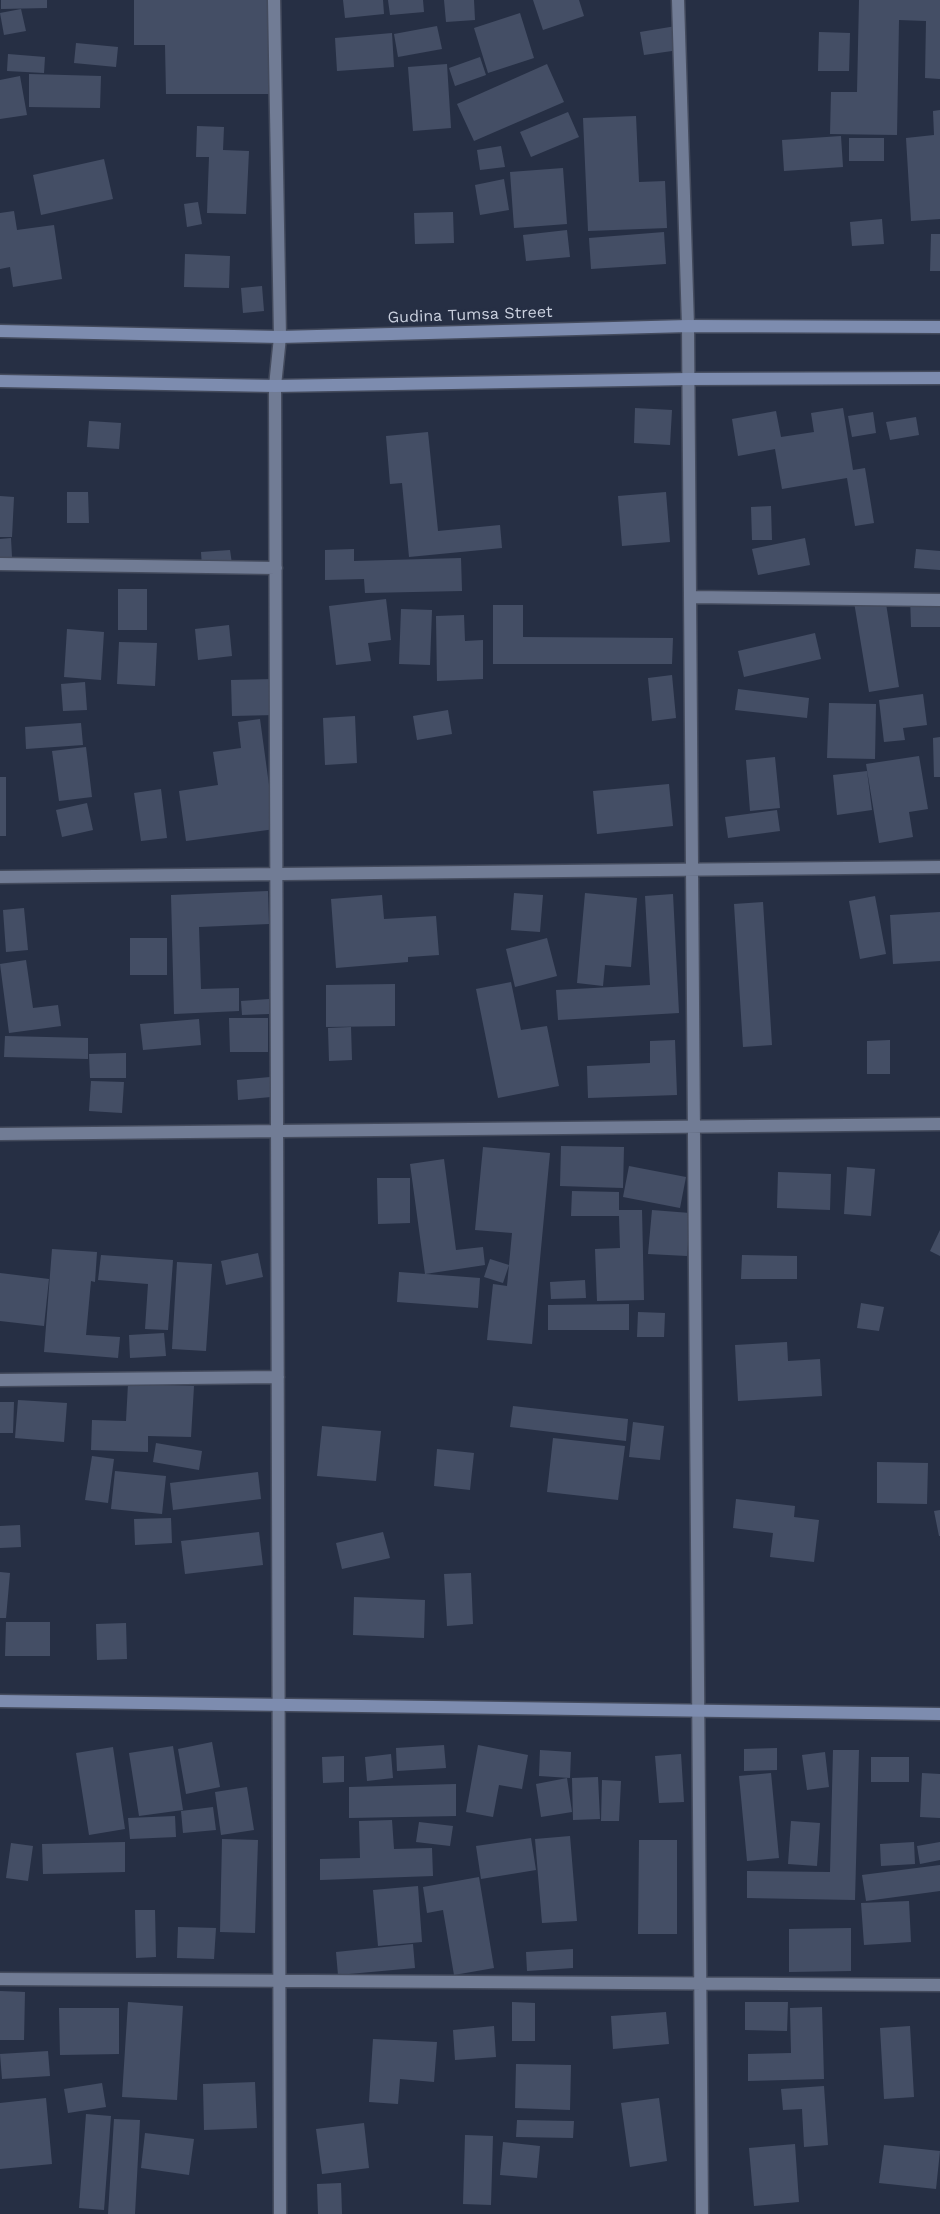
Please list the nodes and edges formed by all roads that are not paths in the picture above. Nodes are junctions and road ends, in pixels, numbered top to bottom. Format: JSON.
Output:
{"nodes":[{"id":1,"x":274,"y":0,"type":"edge"},
{"id":2,"x":678,"y":0,"type":"edge"},
{"id":3,"x":688,"y":326,"type":"junction"},
{"id":4,"x":940,"y":327,"type":"edge"},
{"id":5,"x":0,"y":331,"type":"edge"},
{"id":6,"x":280,"y":337,"type":"junction"},
{"id":7,"x":940,"y":378,"type":"edge"},
{"id":8,"x":688,"y":379,"type":"junction"},
{"id":9,"x":0,"y":381,"type":"edge"},
{"id":10,"x":275,"y":386,"type":"junction"},
{"id":11,"x":0,"y":564,"type":"edge"},
{"id":12,"x":276,"y":568,"type":"junction"},
{"id":13,"x":691,"y":597,"type":"junction"},
{"id":14,"x":940,"y":600,"type":"edge"},
{"id":15,"x":940,"y":867,"type":"edge"},
{"id":16,"x":693,"y":870,"type":"junction"},
{"id":17,"x":276,"y":874,"type":"junction"},
{"id":18,"x":0,"y":877,"type":"edge"},
{"id":19,"x":940,"y":1124,"type":"edge"},
{"id":20,"x":695,"y":1127,"type":"junction"},
{"id":21,"x":277,"y":1131,"type":"junction"},
{"id":22,"x":0,"y":1134,"type":"edge"},
{"id":23,"x":278,"y":1377,"type":"junction"},
{"id":24,"x":0,"y":1380,"type":"edge"},
{"id":25,"x":0,"y":1701,"type":"edge"},
{"id":26,"x":279,"y":1705,"type":"junction"},
{"id":27,"x":699,"y":1711,"type":"junction"},
{"id":28,"x":940,"y":1714,"type":"edge"},
{"id":29,"x":0,"y":1979,"type":"edge"},
{"id":30,"x":279,"y":1981,"type":"junction"},
{"id":31,"x":700,"y":1984,"type":"junction"},
{"id":32,"x":940,"y":1985,"type":"edge"},
{"id":33,"x":280,"y":2214,"type":"edge"},
{"id":34,"x":702,"y":2214,"type":"edge"}],
"edges":[{"from":1,"to":6,"type":"street"},
{"from":2,"to":3,"type":"street"},
{"from":3,"to":4,"type":"street","name":"Gudina Tumsa Street"},
{"from":3,"to":6,"type":"street","name":"Gudina Tumsa Street"},
{"from":3,"to":8,"type":"street"},
{"from":5,"to":6,"type":"street","name":"Gudina Tumsa Street"},
{"from":6,"to":10,"type":"street"},
{"from":7,"to":8,"type":"street"},
{"from":8,"to":10,"type":"street"},
{"from":8,"to":13,"type":"street"},
{"from":9,"to":10,"type":"street"},
{"from":10,"to":12,"type":"street"},
{"from":11,"to":12,"type":"street"},
{"from":12,"to":17,"type":"street"},
{"from":13,"to":14,"type":"street"},
{"from":13,"to":16,"type":"street"},
{"from":15,"to":16,"type":"street"},
{"from":16,"to":17,"type":"street"},
{"from":16,"to":20,"type":"street"},
{"from":17,"to":18,"type":"street"},
{"from":17,"to":21,"type":"street"},
{"from":19,"to":20,"type":"street"},
{"from":20,"to":21,"type":"street"},
{"from":20,"to":27,"type":"street"},
{"from":21,"to":22,"type":"street"},
{"from":21,"to":23,"type":"street"},
{"from":23,"to":24,"type":"street"},
{"from":23,"to":26,"type":"street"},
{"from":25,"to":26,"type":"street"},
{"from":26,"to":27,"type":"street"},
{"from":26,"to":30,"type":"street"},
{"from":27,"to":28,"type":"street"},
{"from":27,"to":31,"type":"street"},
{"from":29,"to":30,"type":"street"},
{"from":30,"to":31,"type":"street"},
{"from":30,"to":33,"type":"street"},
{"from":31,"to":32,"type":"street"},
{"from":31,"to":34,"type":"street"}]}
